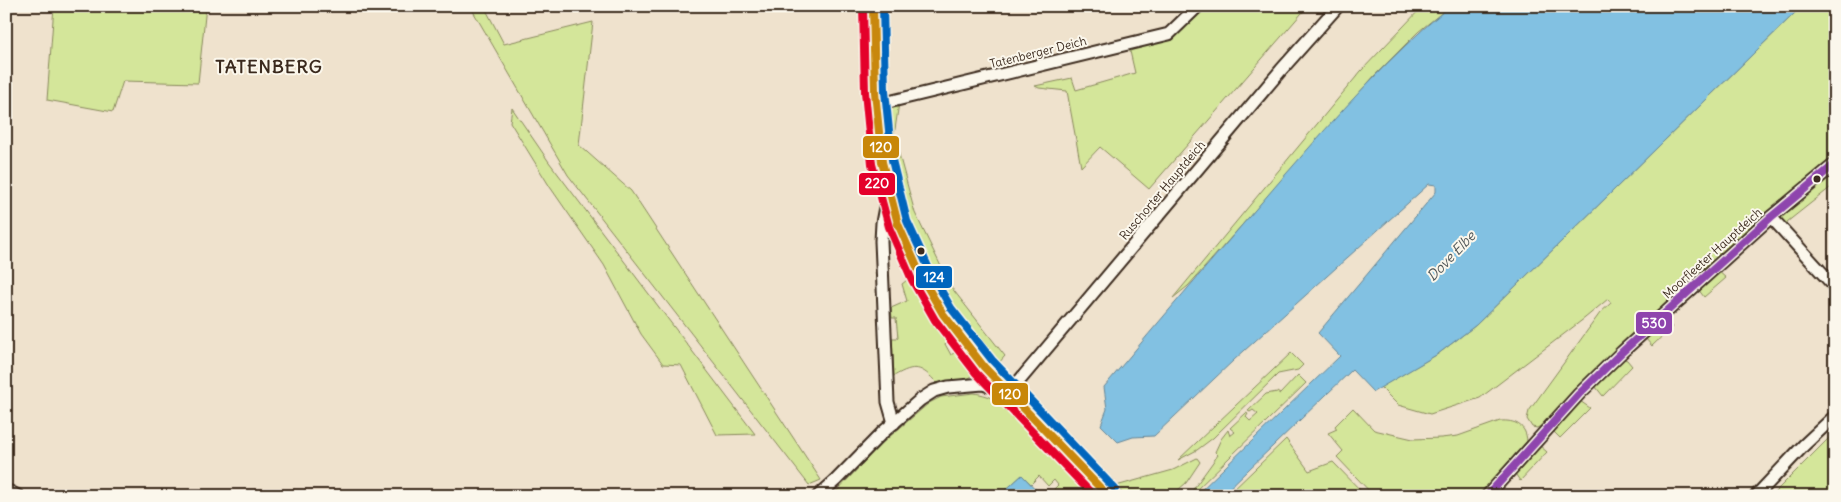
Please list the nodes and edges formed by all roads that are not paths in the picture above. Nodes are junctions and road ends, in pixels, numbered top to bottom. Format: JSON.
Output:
{"nodes":[{"id":1,"x":873,"y":6,"type":"edge"},
{"id":2,"x":1198,"y":6,"type":"edge"},
{"id":3,"x":1338,"y":6,"type":"edge"},
{"id":4,"x":876,"y":105,"type":"junction"},
{"id":5,"x":1835,"y":164,"type":"edge"},
{"id":6,"x":888,"y":188,"type":"junction"},
{"id":7,"x":1771,"y":217,"type":"junction"},
{"id":8,"x":1835,"y":287,"type":"edge"},
{"id":9,"x":1009,"y":393,"type":"junction"},
{"id":10,"x":1835,"y":416,"type":"edge"},
{"id":11,"x":894,"y":423,"type":"junction"},
{"id":12,"x":6,"y":490,"type":"edge"},
{"id":13,"x":18,"y":496,"type":"edge"},
{"id":14,"x":818,"y":496,"type":"edge"},
{"id":15,"x":1108,"y":496,"type":"edge"},
{"id":16,"x":1486,"y":496,"type":"edge"},
{"id":17,"x":1756,"y":496,"type":"edge"}],
"edges":[{"from":1,"to":4,"type":"street"},
{"from":2,"to":4,"type":"street","name":"Tatenberger Deich"},
{"from":3,"to":9,"type":"street","name":"Ruschorter Hauptdeich"},
{"from":4,"to":6,"type":"street"},
{"from":5,"to":7,"type":"street","name":"Moorfleeter Hauptdeich"},
{"from":6,"to":9,"type":"street"},
{"from":6,"to":11,"type":"street"},
{"from":7,"to":8,"type":"street"},
{"from":7,"to":16,"type":"street","name":"Moorfleeter Hauptdeich"},
{"from":9,"to":11,"type":"street"},
{"from":9,"to":15,"type":"street"},
{"from":10,"to":17,"type":"street"},
{"from":11,"to":14,"type":"street"},
{"from":12,"to":13,"type":"street"}]}
